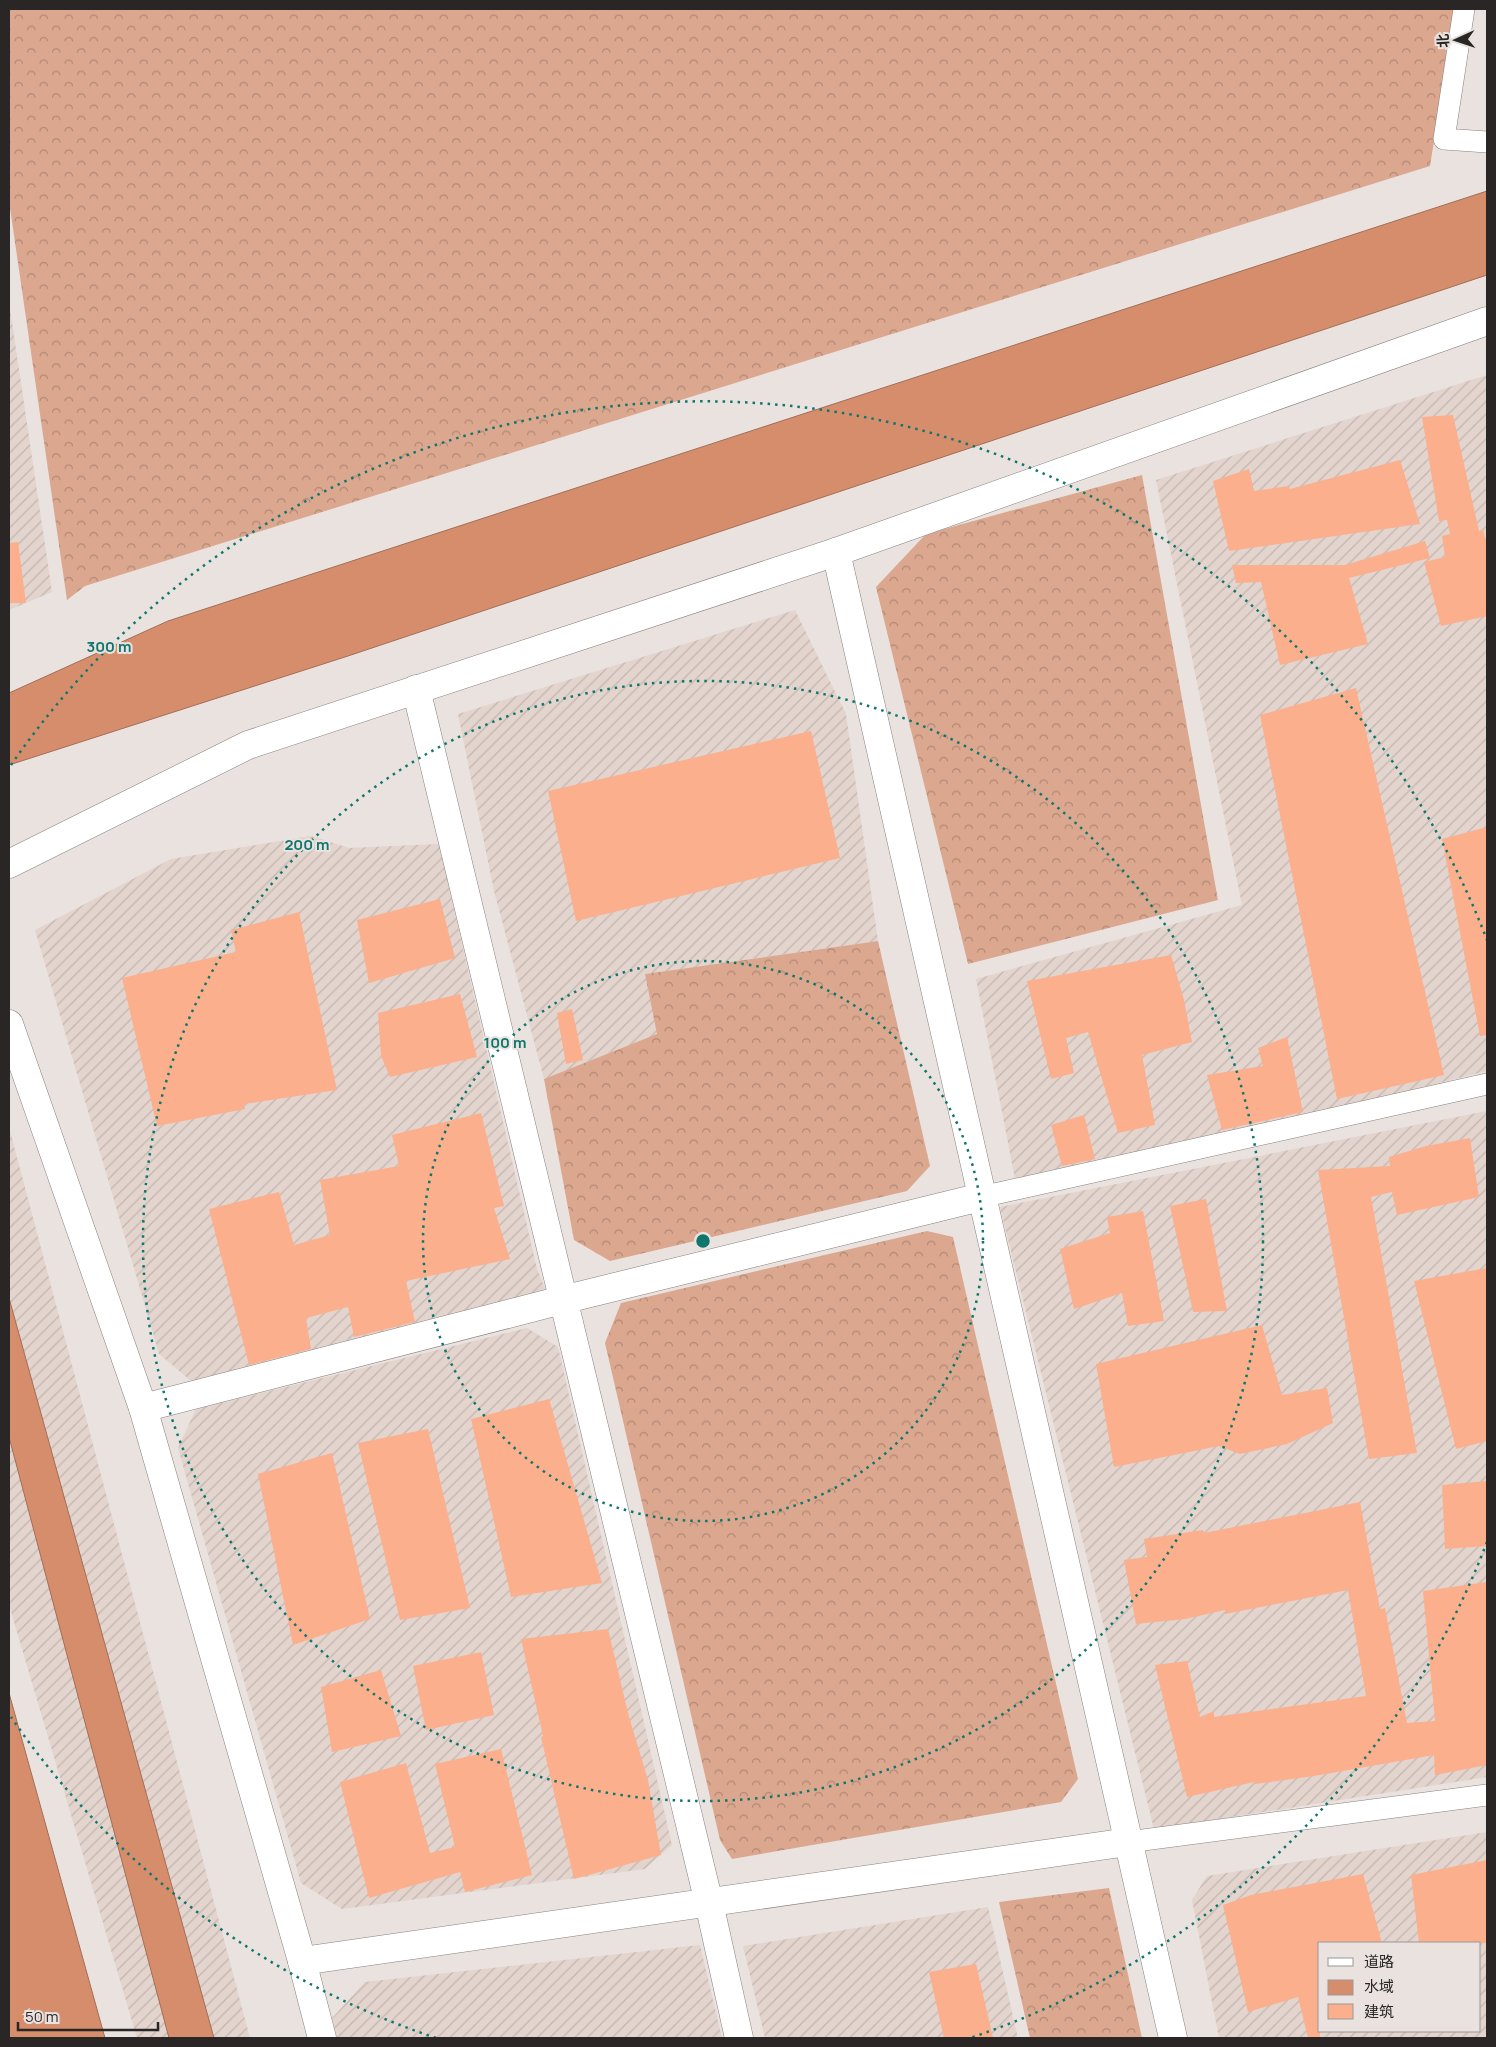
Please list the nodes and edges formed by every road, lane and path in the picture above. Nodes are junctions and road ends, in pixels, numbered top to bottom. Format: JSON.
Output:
{"nodes":[{"id":1,"x":1464,"y":9,"type":"edge"},
{"id":2,"x":1487,"y":142,"type":"edge"},
{"id":3,"x":1487,"y":321,"type":"edge"},
{"id":4,"x":836,"y":552,"type":"junction"},
{"id":5,"x":416,"y":689,"type":"junction"},
{"id":6,"x":9,"y":864,"type":"edge"},
{"id":7,"x":9,"y":1024,"type":"edge"},
{"id":8,"x":1487,"y":1084,"type":"edge"},
{"id":9,"x":982,"y":1197,"type":"junction"},
{"id":10,"x":562,"y":1300,"type":"junction"},
{"id":11,"x":143,"y":1408,"type":"junction"},
{"id":12,"x":1487,"y":1795,"type":"edge"},
{"id":13,"x":1128,"y":1842,"type":"junction"},
{"id":14,"x":709,"y":1903,"type":"junction"},
{"id":15,"x":302,"y":1961,"type":"junction"},
{"id":16,"x":322,"y":2038,"type":"edge"},
{"id":17,"x":739,"y":2038,"type":"edge"},
{"id":18,"x":1173,"y":2038,"type":"edge"}],
"edges":[{"from":1,"to":2,"type":"street"},
{"from":3,"to":4,"type":"street"},
{"from":4,"to":5,"type":"street"},
{"from":4,"to":9,"type":"street"},
{"from":5,"to":6,"type":"street"},
{"from":5,"to":10,"type":"street"},
{"from":7,"to":11,"type":"street"},
{"from":8,"to":9,"type":"street"},
{"from":9,"to":10,"type":"street"},
{"from":9,"to":13,"type":"street"},
{"from":10,"to":11,"type":"street"},
{"from":10,"to":14,"type":"street"},
{"from":11,"to":15,"type":"street"},
{"from":12,"to":13,"type":"street"},
{"from":13,"to":14,"type":"street"},
{"from":13,"to":18,"type":"street"},
{"from":14,"to":15,"type":"street"},
{"from":14,"to":17,"type":"street"},
{"from":15,"to":16,"type":"street"}]}
